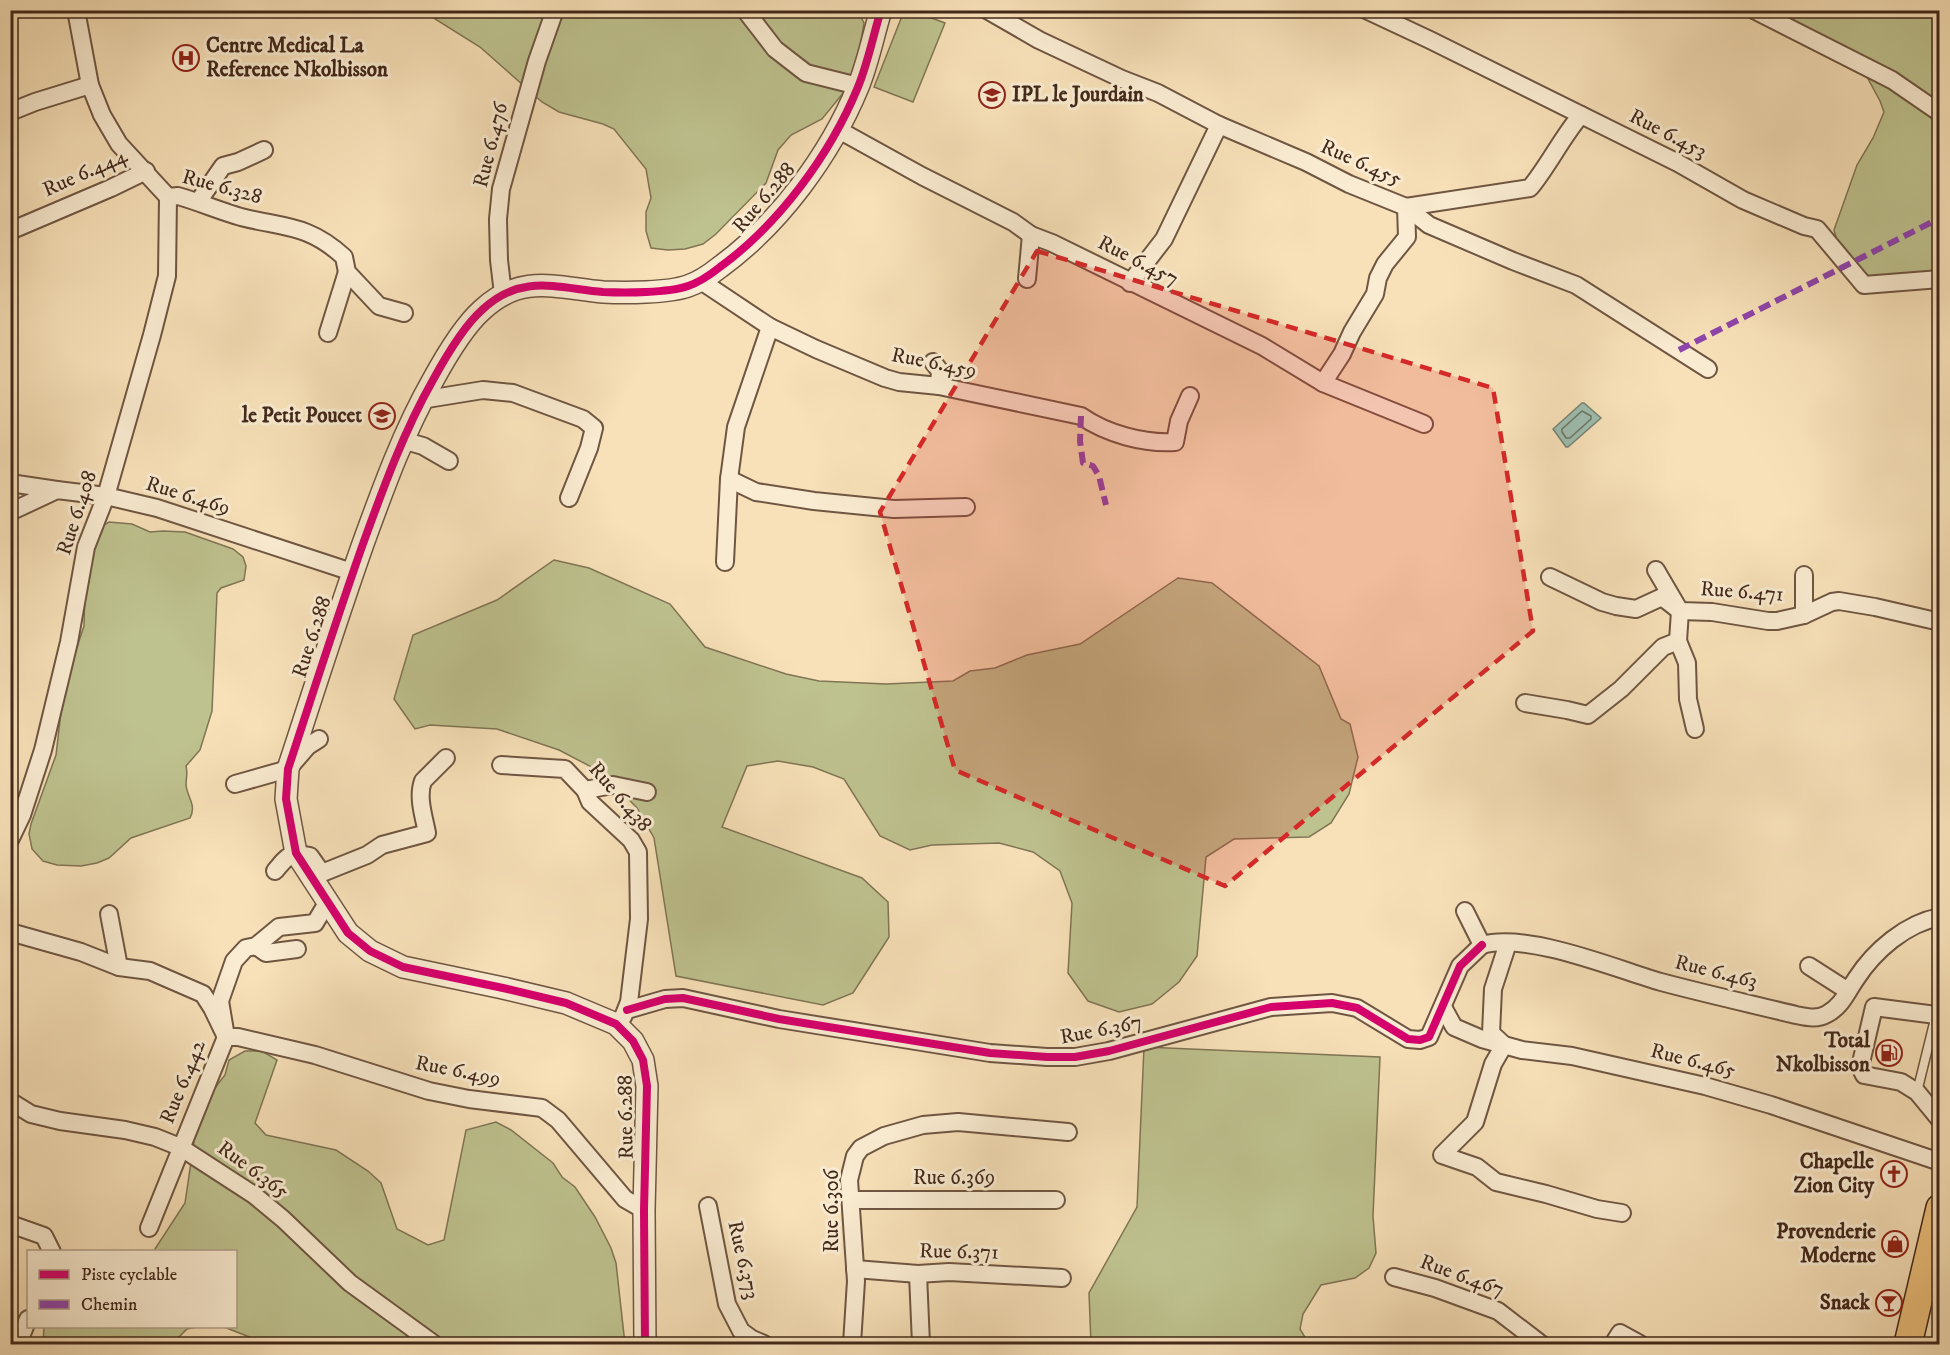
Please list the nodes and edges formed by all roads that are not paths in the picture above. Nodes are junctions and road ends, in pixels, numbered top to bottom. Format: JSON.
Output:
{"nodes":[{"id":1,"x":76,"y":10,"type":"edge"},
{"id":2,"x":555,"y":10,"type":"edge"},
{"id":3,"x":745,"y":10,"type":"edge"},
{"id":4,"x":881,"y":10,"type":"edge"},
{"id":5,"x":987,"y":10,"type":"edge"},
{"id":6,"x":1366,"y":10,"type":"edge"},
{"id":7,"x":1757,"y":12,"type":"edge"},
{"id":8,"x":90,"y":85,"type":"junction"},
{"id":9,"x":858,"y":86,"type":"junction"},
{"id":10,"x":10,"y":112,"type":"edge"},
{"id":11,"x":1940,"y":113,"type":"edge"},
{"id":12,"x":1581,"y":115,"type":"junction"},
{"id":13,"x":1219,"y":125,"type":"junction"},
{"id":14,"x":837,"y":129,"type":"junction"},
{"id":15,"x":264,"y":150,"type":"dead end"},
{"id":16,"x":146,"y":171,"type":"junction"},
{"id":17,"x":168,"y":197,"type":"junction"},
{"id":18,"x":198,"y":202,"type":"junction"},
{"id":19,"x":1406,"y":207,"type":"junction"},
{"id":20,"x":15,"y":226,"type":"edge"},
{"id":21,"x":1031,"y":235,"type":"junction"},
{"id":22,"x":347,"y":272,"type":"junction"},
{"id":23,"x":1027,"y":279,"type":"dead end"},
{"id":24,"x":1940,"y":279,"type":"edge"},
{"id":25,"x":701,"y":281,"type":"junction"},
{"id":26,"x":1130,"y":283,"type":"junction"},
{"id":27,"x":503,"y":294,"type":"junction"},
{"id":28,"x":405,"y":313,"type":"dead end"},
{"id":29,"x":770,"y":327,"type":"junction"},
{"id":30,"x":328,"y":333,"type":"dead end"},
{"id":31,"x":933,"y":362,"type":"dead end"},
{"id":32,"x":1708,"y":369,"type":"dead end"},
{"id":33,"x":1323,"y":383,"type":"junction"},
{"id":34,"x":939,"y":386,"type":"junction"},
{"id":35,"x":1190,"y":396,"type":"dead end"},
{"id":36,"x":422,"y":400,"type":"junction"},
{"id":37,"x":1424,"y":424,"type":"dead end"},
{"id":38,"x":402,"y":440,"type":"junction"},
{"id":39,"x":449,"y":461,"type":"dead end"},
{"id":40,"x":729,"y":479,"type":"junction"},
{"id":41,"x":10,"y":483,"type":"edge"},
{"id":42,"x":57,"y":490,"type":"junction"},
{"id":43,"x":106,"y":496,"type":"junction"},
{"id":44,"x":569,"y":498,"type":"dead end"},
{"id":45,"x":966,"y":507,"type":"dead end"},
{"id":46,"x":10,"y":512,"type":"edge"},
{"id":47,"x":725,"y":562,"type":"dead end"},
{"id":48,"x":1656,"y":570,"type":"dead end"},
{"id":49,"x":352,"y":572,"type":"junction"},
{"id":50,"x":1804,"y":575,"type":"dead end"},
{"id":51,"x":1550,"y":577,"type":"dead end"},
{"id":52,"x":1680,"y":611,"type":"junction"},
{"id":53,"x":1804,"y":615,"type":"junction"},
{"id":54,"x":1940,"y":622,"type":"edge"},
{"id":55,"x":1678,"y":641,"type":"junction"},
{"id":56,"x":1525,"y":703,"type":"dead end"},
{"id":57,"x":1695,"y":729,"type":"dead end"},
{"id":58,"x":319,"y":739,"type":"dead end"},
{"id":59,"x":446,"y":758,"type":"dead end"},
{"id":60,"x":501,"y":765,"type":"dead end"},
{"id":61,"x":288,"y":769,"type":"junction"},
{"id":62,"x":235,"y":784,"type":"dead end"},
{"id":63,"x":585,"y":790,"type":"junction"},
{"id":64,"x":647,"y":792,"type":"dead end"},
{"id":65,"x":10,"y":840,"type":"edge"},
{"id":66,"x":296,"y":853,"type":"junction"},
{"id":67,"x":275,"y":871,"type":"dead end"},
{"id":68,"x":327,"y":903,"type":"junction"},
{"id":69,"x":1465,"y":911,"type":"dead end"},
{"id":70,"x":109,"y":914,"type":"dead end"},
{"id":71,"x":1940,"y":917,"type":"edge"},
{"id":72,"x":10,"y":932,"type":"edge"},
{"id":73,"x":1508,"y":942,"type":"junction"},
{"id":74,"x":1482,"y":945,"type":"junction"},
{"id":75,"x":256,"y":946,"type":"junction"},
{"id":76,"x":297,"y":949,"type":"dead end"},
{"id":77,"x":1809,"y":966,"type":"dead end"},
{"id":78,"x":119,"y":967,"type":"junction"},
{"id":79,"x":1848,"y":991,"type":"junction"},
{"id":80,"x":1443,"y":1007,"type":"junction"},
{"id":81,"x":1937,"y":1012,"type":"edge"},
{"id":82,"x":622,"y":1017,"type":"junction"},
{"id":83,"x":226,"y":1037,"type":"junction"},
{"id":84,"x":1504,"y":1045,"type":"junction"},
{"id":85,"x":1917,"y":1092,"type":"junction"},
{"id":86,"x":10,"y":1101,"type":"edge"},
{"id":87,"x":1940,"y":1120,"type":"edge"},
{"id":88,"x":1068,"y":1132,"type":"dead end"},
{"id":89,"x":180,"y":1147,"type":"junction"},
{"id":90,"x":1940,"y":1162,"type":"edge"},
{"id":91,"x":852,"y":1200,"type":"junction"},
{"id":92,"x":1056,"y":1200,"type":"dead end"},
{"id":93,"x":708,"y":1206,"type":"dead end"},
{"id":94,"x":1940,"y":1208,"type":"edge"},
{"id":95,"x":644,"y":1210,"type":"junction"},
{"id":96,"x":1622,"y":1213,"type":"dead end"},
{"id":97,"x":10,"y":1224,"type":"edge"},
{"id":98,"x":150,"y":1228,"type":"dead end"},
{"id":99,"x":51,"y":1250,"type":"edge"},
{"id":100,"x":855,"y":1269,"type":"junction"},
{"id":101,"x":918,"y":1274,"type":"junction"},
{"id":102,"x":1394,"y":1277,"type":"dead end"},
{"id":103,"x":1062,"y":1278,"type":"dead end"},
{"id":104,"x":1940,"y":1291,"type":"edge"},
{"id":105,"x":27,"y":1322,"type":"edge"},
{"id":106,"x":18,"y":1344,"type":"edge"},
{"id":107,"x":434,"y":1344,"type":"edge"},
{"id":108,"x":645,"y":1344,"type":"edge"},
{"id":109,"x":764,"y":1344,"type":"edge"},
{"id":110,"x":852,"y":1344,"type":"edge"},
{"id":111,"x":921,"y":1344,"type":"edge"},
{"id":112,"x":1541,"y":1344,"type":"edge"},
{"id":113,"x":1613,"y":1344,"type":"edge"},
{"id":114,"x":1640,"y":1344,"type":"edge"},
{"id":115,"x":1908,"y":1344,"type":"edge"},
{"id":116,"x":1927,"y":1344,"type":"edge"}],
"edges":[{"from":1,"to":8,"type":"street","name":"Rue 6.328"},
{"from":2,"to":27,"type":"street","name":"Rue 6.476"},
{"from":3,"to":9,"type":"street"},
{"from":4,"to":9,"type":"street","name":"Rue 6.288"},
{"from":5,"to":13,"type":"street","name":"Rue 6.455"},
{"from":6,"to":12,"type":"street","name":"Rue 6.453"},
{"from":7,"to":11,"type":"street"},
{"from":8,"to":10,"type":"street"},
{"from":8,"to":16,"type":"street","name":"Rue 6.328"},
{"from":9,"to":14,"type":"street","name":"Rue 6.288"},
{"from":12,"to":19,"type":"street"},
{"from":12,"to":24,"type":"street","name":"Rue 6.453"},
{"from":13,"to":19,"type":"street","name":"Rue 6.455"},
{"from":13,"to":26,"type":"street"},
{"from":14,"to":21,"type":"street","name":"Rue 6.457"},
{"from":14,"to":25,"type":"street","name":"Rue 6.288"},
{"from":15,"to":18,"type":"street"},
{"from":16,"to":17,"type":"street","name":"Rue 6.328"},
{"from":16,"to":20,"type":"street","name":"Rue 6.444"},
{"from":17,"to":18,"type":"street","name":"Rue 6.328"},
{"from":17,"to":43,"type":"street","name":"Rue 6.408"},
{"from":18,"to":22,"type":"street","name":"Rue 6.328"},
{"from":19,"to":32,"type":"street","name":"Rue 6.455"},
{"from":19,"to":33,"type":"street"},
{"from":21,"to":23,"type":"street"},
{"from":21,"to":26,"type":"street","name":"Rue 6.457"},
{"from":22,"to":28,"type":"street","name":"Rue 6.328"},
{"from":22,"to":30,"type":"street"},
{"from":25,"to":27,"type":"street","name":"Rue 6.288"},
{"from":25,"to":29,"type":"street","name":"Rue 6.459"},
{"from":26,"to":33,"type":"street","name":"Rue 6.457"},
{"from":27,"to":36,"type":"street","name":"Rue 6.288"},
{"from":29,"to":34,"type":"street","name":"Rue 6.459"},
{"from":29,"to":40,"type":"street"},
{"from":31,"to":34,"type":"street"},
{"from":33,"to":37,"type":"street","name":"Rue 6.457"},
{"from":34,"to":35,"type":"street","name":"Rue 6.459"},
{"from":36,"to":38,"type":"street","name":"Rue 6.288"},
{"from":36,"to":44,"type":"street"},
{"from":38,"to":39,"type":"street"},
{"from":38,"to":49,"type":"street","name":"Rue 6.288"},
{"from":40,"to":45,"type":"street"},
{"from":40,"to":47,"type":"street"},
{"from":41,"to":42,"type":"street","name":"Rue 6.469"},
{"from":42,"to":43,"type":"street","name":"Rue 6.469"},
{"from":42,"to":46,"type":"street"},
{"from":43,"to":49,"type":"street","name":"Rue 6.469"},
{"from":43,"to":65,"type":"street","name":"Rue 6.408"},
{"from":48,"to":52,"type":"street"},
{"from":49,"to":61,"type":"street","name":"Rue 6.288"},
{"from":50,"to":53,"type":"street"},
{"from":51,"to":52,"type":"street","name":"Rue 6.471"},
{"from":52,"to":53,"type":"street","name":"Rue 6.471"},
{"from":52,"to":55,"type":"street"},
{"from":53,"to":54,"type":"street","name":"Rue 6.471"},
{"from":55,"to":56,"type":"street"},
{"from":55,"to":57,"type":"street"},
{"from":58,"to":61,"type":"street"},
{"from":59,"to":66,"type":"street"},
{"from":60,"to":63,"type":"street","name":"Rue 6.438"},
{"from":61,"to":62,"type":"street"},
{"from":61,"to":66,"type":"street","name":"Rue 6.288"},
{"from":63,"to":64,"type":"street"},
{"from":63,"to":82,"type":"street","name":"Rue 6.438"},
{"from":66,"to":67,"type":"street"},
{"from":66,"to":68,"type":"street","name":"Rue 6.288"},
{"from":68,"to":75,"type":"street","name":"Rue 6.442"},
{"from":68,"to":82,"type":"street","name":"Rue 6.288"},
{"from":69,"to":74,"type":"street"},
{"from":70,"to":78,"type":"street"},
{"from":71,"to":79,"type":"street","name":"Rue 6.463"},
{"from":72,"to":78,"type":"street"},
{"from":73,"to":74,"type":"street","name":"Rue 6.463"},
{"from":73,"to":79,"type":"street","name":"Rue 6.463"},
{"from":73,"to":84,"type":"street"},
{"from":74,"to":80,"type":"street","name":"Rue 6.367"},
{"from":75,"to":76,"type":"street"},
{"from":75,"to":83,"type":"street","name":"Rue 6.442"},
{"from":77,"to":79,"type":"street"},
{"from":78,"to":83,"type":"street"},
{"from":80,"to":82,"type":"street","name":"Rue 6.367"},
{"from":80,"to":84,"type":"street","name":"Rue 6.465"},
{"from":81,"to":85,"type":"lane"},
{"from":81,"to":85,"type":"street"},
{"from":82,"to":95,"type":"street","name":"Rue 6.288"},
{"from":83,"to":89,"type":"street","name":"Rue 6.442"},
{"from":83,"to":95,"type":"street","name":"Rue 6.499"},
{"from":84,"to":90,"type":"street","name":"Rue 6.465"},
{"from":84,"to":96,"type":"street"},
{"from":85,"to":87,"type":"street"},
{"from":86,"to":89,"type":"street","name":"Rue 6.365"},
{"from":88,"to":91,"type":"street","name":"Rue 6.306"},
{"from":89,"to":98,"type":"street","name":"Rue 6.442"},
{"from":89,"to":107,"type":"street","name":"Rue 6.365"},
{"from":91,"to":92,"type":"street","name":"Rue 6.369"},
{"from":91,"to":100,"type":"street","name":"Rue 6.306"},
{"from":93,"to":109,"type":"street","name":"Rue 6.373"},
{"from":94,"to":115,"type":"main road"},
{"from":95,"to":108,"type":"street","name":"Rue 6.288"},
{"from":97,"to":99,"type":"street"},
{"from":100,"to":101,"type":"street","name":"Rue 6.371"},
{"from":100,"to":110,"type":"street","name":"Rue 6.306"},
{"from":101,"to":103,"type":"street","name":"Rue 6.371"},
{"from":101,"to":111,"type":"street"},
{"from":102,"to":112,"type":"street","name":"Rue 6.467"},
{"from":104,"to":116,"type":"main road"},
{"from":105,"to":106,"type":"street"},
{"from":113,"to":114,"type":"street"}]}
